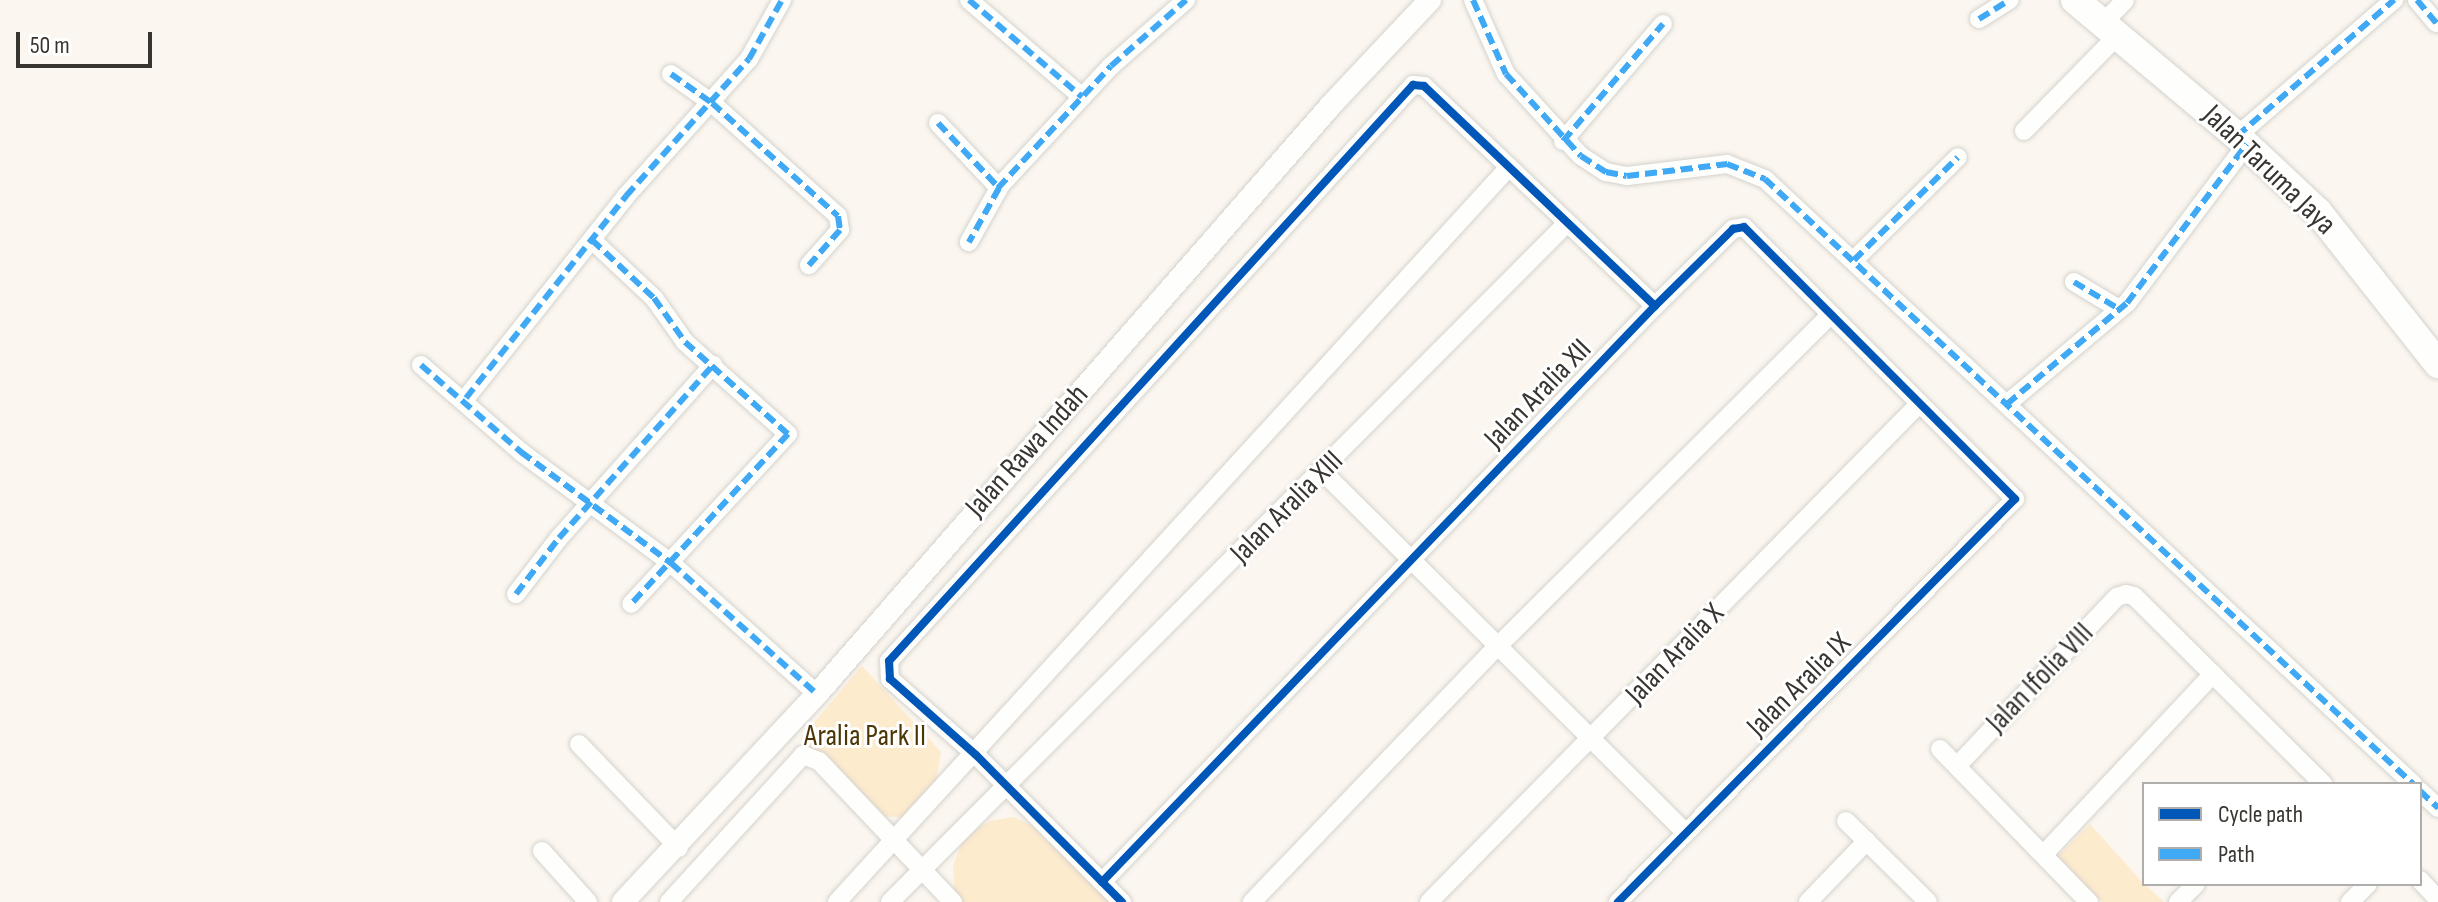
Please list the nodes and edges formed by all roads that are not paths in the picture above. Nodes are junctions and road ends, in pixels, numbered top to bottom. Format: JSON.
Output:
{"nodes":[{"id":1,"x":782,"y":0,"type":"edge"},
{"id":2,"x":969,"y":0,"type":"edge"},
{"id":3,"x":1186,"y":0,"type":"edge"},
{"id":4,"x":1430,"y":0,"type":"edge"},
{"id":5,"x":1473,"y":0,"type":"edge"},
{"id":6,"x":2009,"y":0,"type":"edge"},
{"id":7,"x":2075,"y":0,"type":"edge"},
{"id":8,"x":2125,"y":0,"type":"edge"},
{"id":9,"x":2394,"y":0,"type":"edge"},
{"id":10,"x":2417,"y":0,"type":"edge"},
{"id":11,"x":1979,"y":19,"type":"dead end"},
{"id":12,"x":2436,"y":23,"type":"dead end"},
{"id":13,"x":1663,"y":24,"type":"dead end"},
{"id":14,"x":2111,"y":28,"type":"junction"},
{"id":15,"x":671,"y":74,"type":"dead end"},
{"id":16,"x":1082,"y":97,"type":"junction"},
{"id":17,"x":712,"y":103,"type":"junction"},
{"id":18,"x":938,"y":123,"type":"dead end"},
{"id":19,"x":2024,"y":131,"type":"dead end"},
{"id":20,"x":2242,"y":140,"type":"junction"},
{"id":21,"x":1563,"y":141,"type":"junction"},
{"id":22,"x":1958,"y":157,"type":"dead end"},
{"id":23,"x":1509,"y":167,"type":"junction"},
{"id":24,"x":998,"y":188,"type":"junction"},
{"id":25,"x":1566,"y":224,"type":"junction"},
{"id":26,"x":592,"y":240,"type":"junction"},
{"id":27,"x":969,"y":242,"type":"dead end"},
{"id":28,"x":1854,"y":260,"type":"junction"},
{"id":29,"x":809,"y":265,"type":"dead end"},
{"id":30,"x":2074,"y":282,"type":"dead end"},
{"id":31,"x":1655,"y":306,"type":"junction"},
{"id":32,"x":2119,"y":309,"type":"junction"},
{"id":33,"x":1830,"y":315,"type":"junction"},
{"id":34,"x":2434,"y":351,"type":"edge"},
{"id":35,"x":421,"y":365,"type":"dead end"},
{"id":36,"x":713,"y":365,"type":"junction"},
{"id":37,"x":466,"y":398,"type":"junction"},
{"id":38,"x":1919,"y":404,"type":"junction"},
{"id":39,"x":2007,"y":404,"type":"junction"},
{"id":40,"x":1323,"y":472,"type":"junction"},
{"id":41,"x":2014,"y":502,"type":"joint"},
{"id":42,"x":592,"y":505,"type":"junction"},
{"id":43,"x":1412,"y":561,"type":"junction"},
{"id":44,"x":671,"y":563,"type":"junction"},
{"id":45,"x":516,"y":594,"type":"dead end"},
{"id":46,"x":631,"y":604,"type":"dead end"},
{"id":47,"x":1496,"y":648,"type":"junction"},
{"id":48,"x":2213,"y":674,"type":"junction"},
{"id":49,"x":817,"y":694,"type":"junction"},
{"id":50,"x":1592,"y":740,"type":"junction"},
{"id":51,"x":579,"y":744,"type":"dead end"},
{"id":52,"x":1940,"y":749,"type":"dead end"},
{"id":53,"x":976,"y":755,"type":"junction"},
{"id":54,"x":1957,"y":766,"type":"junction"},
{"id":55,"x":2309,"y":770,"type":"junction"},
{"id":56,"x":2297,"y":782,"type":"edge"},
{"id":57,"x":2321,"y":782,"type":"edge"},
{"id":58,"x":2411,"y":782,"type":"edge"},
{"id":59,"x":1004,"y":787,"type":"junction"},
{"id":60,"x":2422,"y":793,"type":"edge"},
{"id":61,"x":2438,"y":808,"type":"edge"},
{"id":62,"x":1846,"y":821,"type":"dead end"},
{"id":63,"x":1686,"y":833,"type":"junction"},
{"id":64,"x":1867,"y":841,"type":"junction"},
{"id":65,"x":891,"y":842,"type":"junction"},
{"id":66,"x":679,"y":848,"type":"junction"},
{"id":67,"x":542,"y":851,"type":"dead end"},
{"id":68,"x":2044,"y":854,"type":"junction"},
{"id":69,"x":920,"y":870,"type":"junction"},
{"id":70,"x":1102,"y":882,"type":"junction"},
{"id":71,"x":2422,"y":882,"type":"edge"},
{"id":72,"x":2194,"y":886,"type":"edge"},
{"id":73,"x":2366,"y":886,"type":"edge"},
{"id":74,"x":2438,"y":899,"type":"edge"},
{"id":75,"x":588,"y":902,"type":"edge"},
{"id":76,"x":623,"y":902,"type":"edge"},
{"id":77,"x":669,"y":902,"type":"edge"},
{"id":78,"x":837,"y":902,"type":"edge"},
{"id":79,"x":890,"y":902,"type":"edge"},
{"id":80,"x":953,"y":902,"type":"edge"},
{"id":81,"x":1122,"y":902,"type":"edge"},
{"id":82,"x":1252,"y":902,"type":"edge"},
{"id":83,"x":1429,"y":902,"type":"edge"},
{"id":84,"x":1618,"y":902,"type":"edge"},
{"id":85,"x":1808,"y":902,"type":"edge"},
{"id":86,"x":1928,"y":902,"type":"edge"},
{"id":87,"x":2088,"y":902,"type":"edge"},
{"id":88,"x":2178,"y":902,"type":"edge"},
{"id":89,"x":2350,"y":902,"type":"edge"}],
"edges":[{"from":1,"to":17,"type":"street"},
{"from":2,"to":16,"type":"street"},
{"from":3,"to":16,"type":"street"},
{"from":4,"to":49,"type":"street","name":"Jalan Rawa Indah"},
{"from":5,"to":21,"type":"street"},
{"from":6,"to":11,"type":"street"},
{"from":7,"to":14,"type":"main road","name":"Jalan Taruma Jaya"},
{"from":8,"to":14,"type":"street"},
{"from":9,"to":20,"type":"street"},
{"from":10,"to":12,"type":"street"},
{"from":13,"to":21,"type":"street"},
{"from":14,"to":19,"type":"street"},
{"from":14,"to":20,"type":"main road","name":"Jalan Taruma Jaya"},
{"from":15,"to":17,"type":"street"},
{"from":16,"to":24,"type":"street"},
{"from":17,"to":26,"type":"street"},
{"from":17,"to":29,"type":"street"},
{"from":18,"to":24,"type":"street"},
{"from":20,"to":32,"type":"street"},
{"from":20,"to":34,"type":"main road","name":"Jalan Taruma Jaya"},
{"from":21,"to":28,"type":"street"},
{"from":22,"to":28,"type":"street"},
{"from":23,"to":25,"type":"street"},
{"from":23,"to":53,"type":"street"},
{"from":23,"to":53,"type":"street"},
{"from":24,"to":27,"type":"street"},
{"from":25,"to":31,"type":"street"},
{"from":25,"to":40,"type":"street","name":"Jalan Aralia XIII"},
{"from":26,"to":36,"type":"street"},
{"from":26,"to":37,"type":"street"},
{"from":28,"to":39,"type":"street"},
{"from":30,"to":32,"type":"street"},
{"from":31,"to":33,"type":"street","name":"Jalan Aralia XII"},
{"from":31,"to":43,"type":"street","name":"Jalan Aralia XII"},
{"from":32,"to":39,"type":"street"},
{"from":33,"to":38,"type":"street","name":"Jalan Aralia XII"},
{"from":33,"to":47,"type":"street"},
{"from":35,"to":37,"type":"street"},
{"from":36,"to":42,"type":"street"},
{"from":36,"to":44,"type":"street"},
{"from":37,"to":42,"type":"street"},
{"from":38,"to":41,"type":"street","name":"Jalan Aralia XII"},
{"from":38,"to":50,"type":"street","name":"Jalan Aralia X"},
{"from":39,"to":58,"type":"street"},
{"from":40,"to":43,"type":"street"},
{"from":40,"to":59,"type":"street","name":"Jalan Aralia XIII"},
{"from":41,"to":63,"type":"street","name":"Jalan Aralia IX"},
{"from":42,"to":44,"type":"street"},
{"from":42,"to":45,"type":"street"},
{"from":43,"to":47,"type":"street"},
{"from":43,"to":70,"type":"street","name":"Jalan Aralia XII"},
{"from":44,"to":46,"type":"street"},
{"from":44,"to":49,"type":"street"},
{"from":47,"to":50,"type":"street"},
{"from":47,"to":82,"type":"street"},
{"from":48,"to":54,"type":"street","name":"Jalan Ifolia VIII"},
{"from":48,"to":55,"type":"street"},
{"from":48,"to":68,"type":"street"},
{"from":49,"to":66,"type":"street","name":"Jalan Rawa Indah"},
{"from":50,"to":63,"type":"street"},
{"from":50,"to":83,"type":"street","name":"Jalan Aralia X"},
{"from":51,"to":66,"type":"street"},
{"from":52,"to":54,"type":"street"},
{"from":53,"to":59,"type":"street"},
{"from":53,"to":65,"type":"street"},
{"from":54,"to":68,"type":"street"},
{"from":55,"to":56,"type":"street"},
{"from":55,"to":57,"type":"street"},
{"from":59,"to":69,"type":"street","name":"Jalan Aralia XIII"},
{"from":59,"to":70,"type":"street"},
{"from":60,"to":61,"type":"street"},
{"from":62,"to":64,"type":"street"},
{"from":63,"to":84,"type":"street","name":"Jalan Aralia IX"},
{"from":64,"to":85,"type":"street"},
{"from":64,"to":86,"type":"street"},
{"from":65,"to":69,"type":"street"},
{"from":65,"to":77,"type":"street"},
{"from":65,"to":78,"type":"street"},
{"from":66,"to":76,"type":"street","name":"Jalan Rawa Indah"},
{"from":67,"to":75,"type":"street"},
{"from":68,"to":87,"type":"street"},
{"from":69,"to":79,"type":"street","name":"Jalan Aralia XIII"},
{"from":69,"to":80,"type":"street"},
{"from":70,"to":81,"type":"street"},
{"from":71,"to":74,"type":"street"},
{"from":72,"to":88,"type":"street"},
{"from":73,"to":89,"type":"street"}]}
